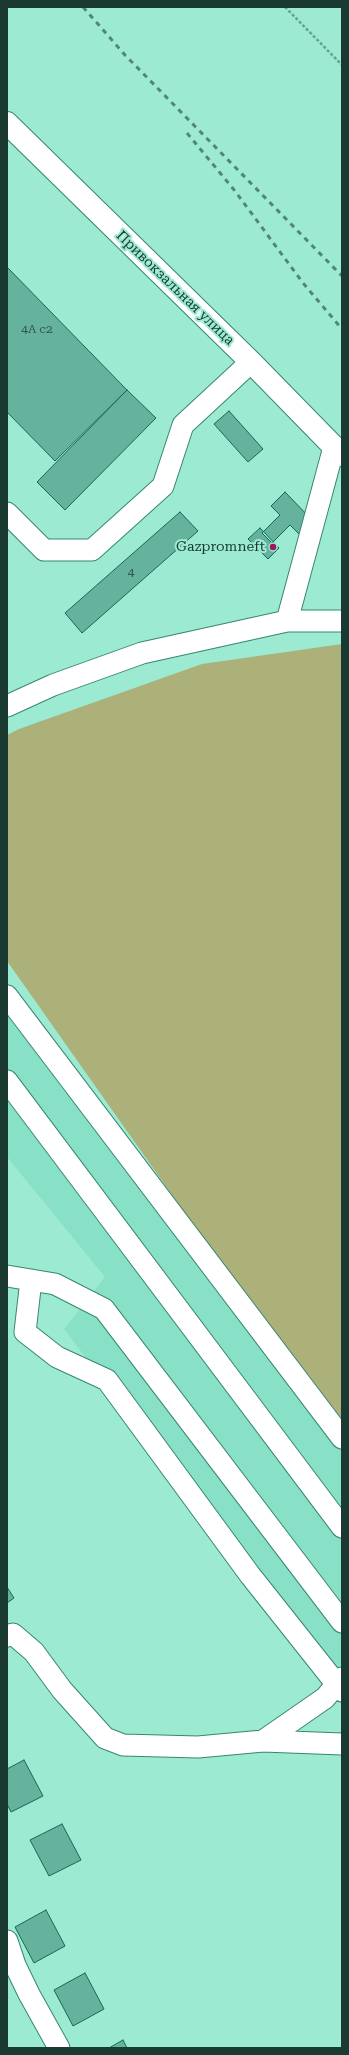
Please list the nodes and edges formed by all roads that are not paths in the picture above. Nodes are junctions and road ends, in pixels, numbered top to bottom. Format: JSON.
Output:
{"nodes":[{"id":1,"x":7,"y":123,"type":"edge"},
{"id":2,"x":251,"y":362,"type":"junction"},
{"id":3,"x":338,"y":451,"type":"edge"},
{"id":4,"x":7,"y":513,"type":"edge"},
{"id":5,"x":342,"y":621,"type":"edge"},
{"id":6,"x":287,"y":622,"type":"junction"},
{"id":7,"x":7,"y":706,"type":"edge"},
{"id":8,"x":7,"y":996,"type":"edge"},
{"id":9,"x":7,"y":1081,"type":"edge"},
{"id":10,"x":7,"y":1276,"type":"edge"},
{"id":11,"x":31,"y":1280,"type":"junction"},
{"id":12,"x":342,"y":1438,"type":"edge"},
{"id":13,"x":342,"y":1527,"type":"edge"},
{"id":14,"x":342,"y":1622,"type":"edge"},
{"id":15,"x":7,"y":1636,"type":"edge"},
{"id":16,"x":340,"y":1684,"type":"edge"},
{"id":17,"x":263,"y":1741,"type":"junction"},
{"id":18,"x":342,"y":1744,"type":"edge"},
{"id":19,"x":7,"y":1941,"type":"edge"},
{"id":20,"x":59,"y":2048,"type":"edge"}],
"edges":[{"from":1,"to":2,"type":"main road","name":"Привокзальная улица"},
{"from":2,"to":3,"type":"main road","name":"Привокзальная улица"},
{"from":2,"to":4,"type":"street"},
{"from":3,"to":6,"type":"street"},
{"from":5,"to":6,"type":"street"},
{"from":6,"to":7,"type":"street"},
{"from":8,"to":12,"type":"street"},
{"from":9,"to":13,"type":"street"},
{"from":10,"to":11,"type":"street"},
{"from":11,"to":14,"type":"street"},
{"from":11,"to":16,"type":"street"},
{"from":15,"to":17,"type":"street"},
{"from":16,"to":17,"type":"street"},
{"from":17,"to":18,"type":"street"},
{"from":19,"to":20,"type":"street"}]}
